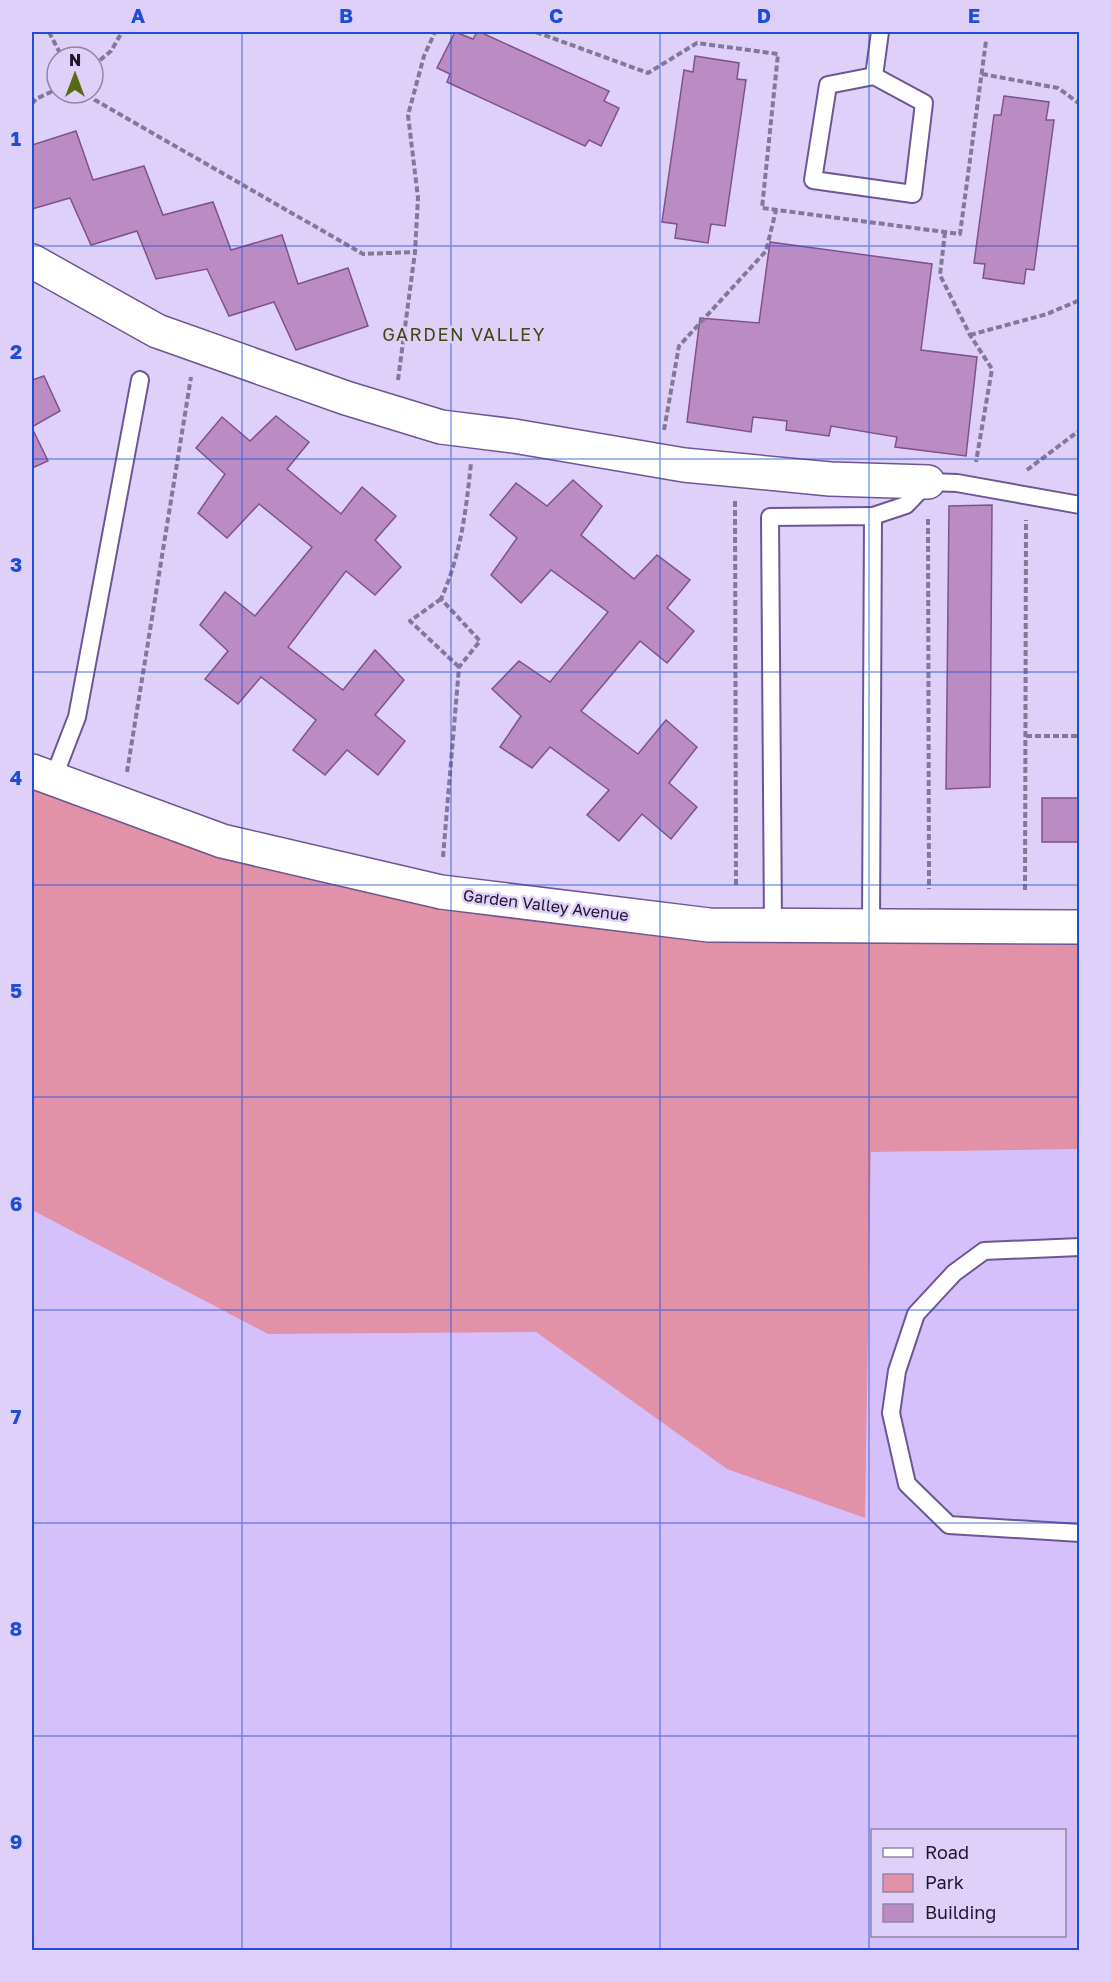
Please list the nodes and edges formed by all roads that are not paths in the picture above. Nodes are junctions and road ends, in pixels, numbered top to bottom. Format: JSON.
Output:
{"nodes":[{"id":1,"x":880,"y":32,"type":"edge"},
{"id":2,"x":874,"y":76,"type":"junction"},
{"id":3,"x":32,"y":261,"type":"edge"},
{"id":4,"x":140,"y":380,"type":"dead end"},
{"id":5,"x":928,"y":482,"type":"junction"},
{"id":6,"x":1080,"y":505,"type":"edge"},
{"id":7,"x":873,"y":516,"type":"junction"},
{"id":8,"x":42,"y":775,"type":"edge"},
{"id":9,"x":773,"y":925,"type":"junction"},
{"id":10,"x":871,"y":926,"type":"junction"},
{"id":11,"x":1080,"y":927,"type":"edge"},
{"id":12,"x":1080,"y":1247,"type":"edge"},
{"id":13,"x":1080,"y":1533,"type":"edge"}],
"edges":[{"from":1,"to":2,"type":"lane"},
{"from":2,"to":2,"type":"lane"},
{"from":3,"to":5,"type":"street"},
{"from":4,"to":8,"type":"lane"},
{"from":5,"to":6,"type":"lane"},
{"from":5,"to":7,"type":"lane"},
{"from":7,"to":9,"type":"lane"},
{"from":7,"to":10,"type":"lane"},
{"from":8,"to":9,"type":"street","name":"Garden Valley Avenue"},
{"from":9,"to":10,"type":"street","name":"Garden Valley Avenue"},
{"from":10,"to":11,"type":"street","name":"Garden Valley Avenue"},
{"from":12,"to":13,"type":"lane"}]}
